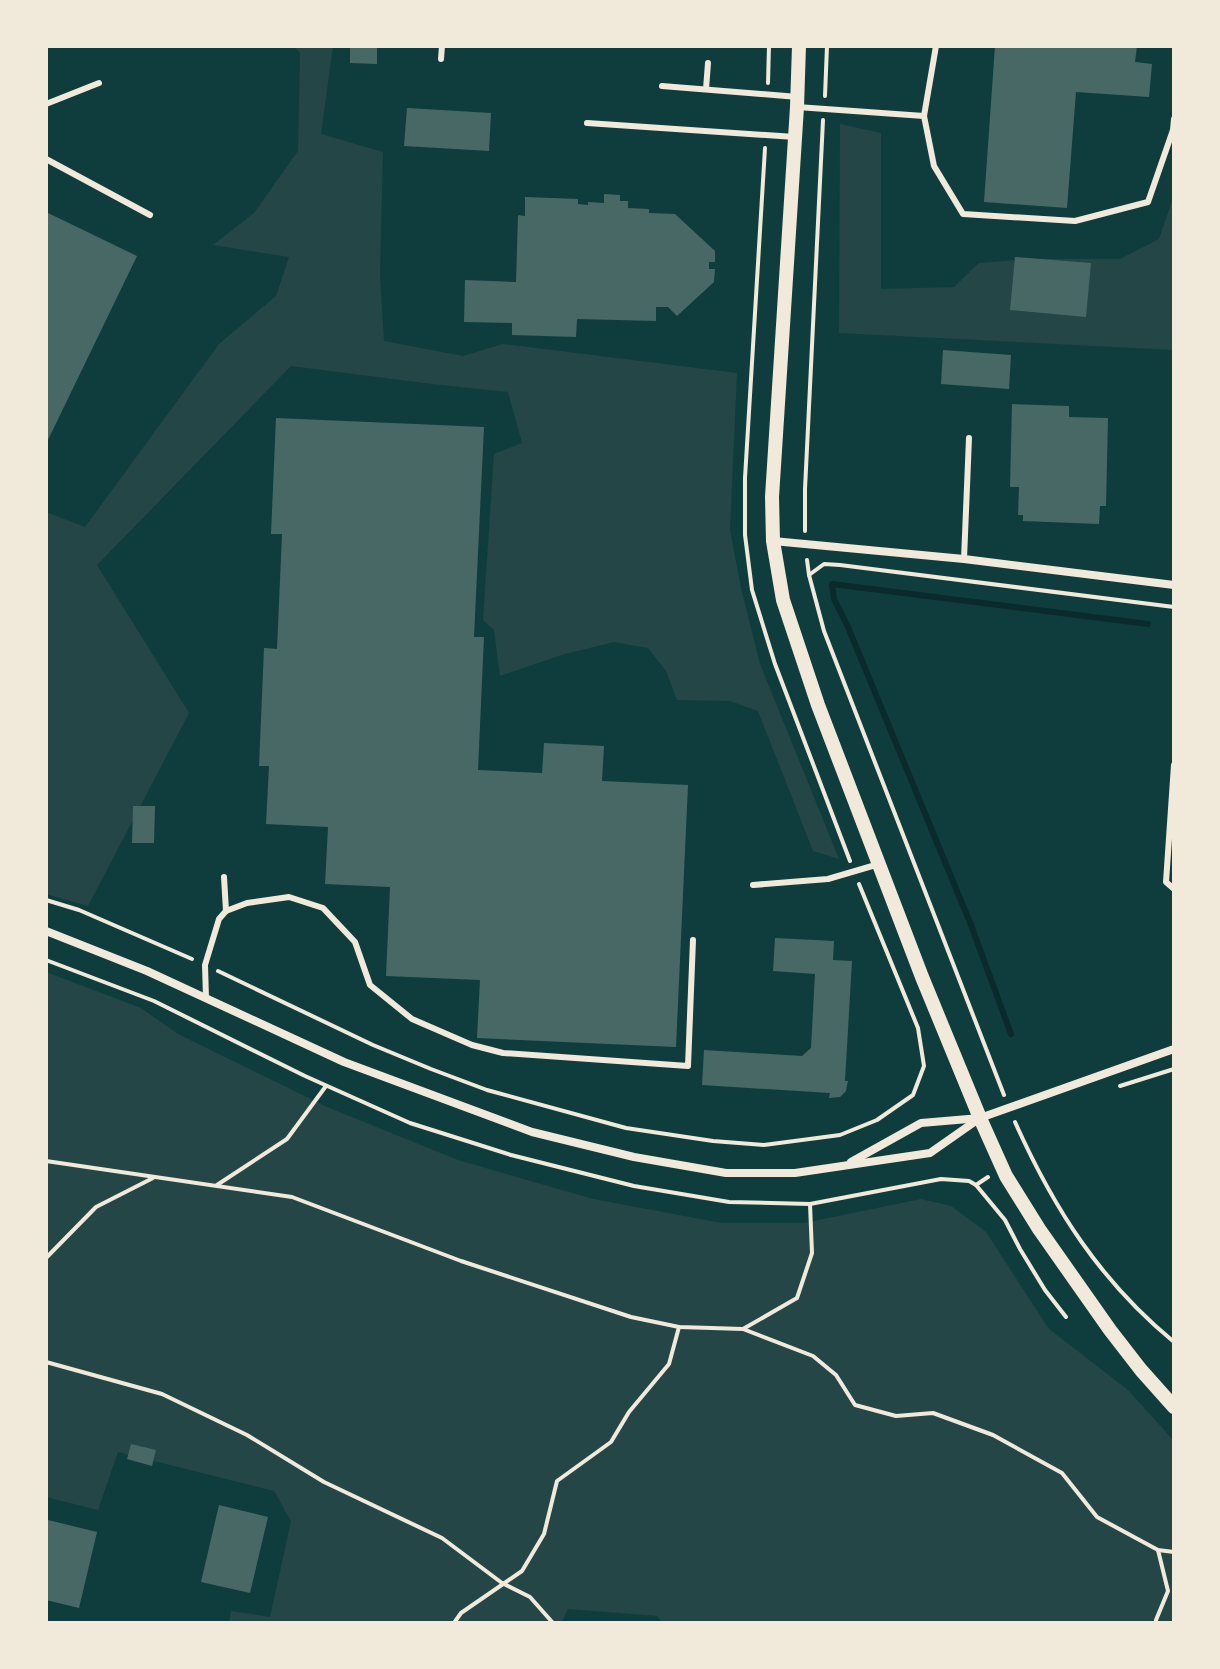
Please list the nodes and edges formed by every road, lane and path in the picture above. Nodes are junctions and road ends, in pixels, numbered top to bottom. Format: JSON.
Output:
{"nodes":[{"id":1,"x":442,"y":46,"type":"edge"},
{"id":2,"x":769,"y":46,"type":"edge"},
{"id":3,"x":799,"y":46,"type":"edge"},
{"id":4,"x":827,"y":46,"type":"edge"},
{"id":5,"x":936,"y":46,"type":"edge"},
{"id":6,"x":441,"y":59,"type":"dead end"},
{"id":7,"x":708,"y":63,"type":"dead end"},
{"id":8,"x":99,"y":83,"type":"dead end"},
{"id":9,"x":662,"y":86,"type":"dead end"},
{"id":10,"x":706,"y":89,"type":"junction"},
{"id":11,"x":767,"y":95,"type":"junction"},
{"id":12,"x":798,"y":102,"type":"junction"},
{"id":13,"x":46,"y":104,"type":"edge"},
{"id":14,"x":824,"y":109,"type":"junction"},
{"id":15,"x":924,"y":116,"type":"junction"},
{"id":16,"x":1174,"y":119,"type":"edge"},
{"id":17,"x":587,"y":123,"type":"dead end"},
{"id":18,"x":765,"y":135,"type":"junction"},
{"id":19,"x":795,"y":137,"type":"junction"},
{"id":20,"x":46,"y":159,"type":"edge"},
{"id":21,"x":150,"y":215,"type":"dead end"},
{"id":22,"x":969,"y":438,"type":"dead end"},
{"id":23,"x":773,"y":541,"type":"junction"},
{"id":24,"x":806,"y":544,"type":"junction"},
{"id":25,"x":964,"y":559,"type":"junction"},
{"id":26,"x":809,"y":575,"type":"junction"},
{"id":27,"x":1174,"y":585,"type":"edge"},
{"id":28,"x":1174,"y":607,"type":"edge"},
{"id":29,"x":1174,"y":765,"type":"edge"},
{"id":30,"x":879,"y":864,"type":"junction"},
{"id":31,"x":854,"y":872,"type":"junction"},
{"id":32,"x":224,"y":877,"type":"dead end"},
{"id":33,"x":753,"y":885,"type":"dead end"},
{"id":34,"x":1174,"y":889,"type":"edge"},
{"id":35,"x":46,"y":900,"type":"edge"},
{"id":36,"x":226,"y":911,"type":"junction"},
{"id":37,"x":46,"y":931,"type":"edge"},
{"id":38,"x":693,"y":940,"type":"dead end"},
{"id":39,"x":205,"y":965,"type":"junction"},
{"id":40,"x":206,"y":998,"type":"junction"},
{"id":41,"x":1174,"y":1049,"type":"edge"},
{"id":42,"x":326,"y":1086,"type":"dead end"},
{"id":43,"x":1009,"y":1107,"type":"junction"},
{"id":44,"x":980,"y":1118,"type":"junction"},
{"id":45,"x":46,"y":1161,"type":"edge"},
{"id":46,"x":846,"y":1164,"type":"junction"},
{"id":47,"x":156,"y":1177,"type":"junction"},
{"id":48,"x":976,"y":1185,"type":"dead end"},
{"id":49,"x":215,"y":1186,"type":"junction"},
{"id":50,"x":810,"y":1204,"type":"dead end"},
{"id":51,"x":46,"y":1258,"type":"edge"},
{"id":52,"x":1066,"y":1317,"type":"dead end"},
{"id":53,"x":679,"y":1327,"type":"junction"},
{"id":54,"x":743,"y":1329,"type":"junction"},
{"id":55,"x":1174,"y":1342,"type":"edge"},
{"id":56,"x":46,"y":1362,"type":"edge"},
{"id":57,"x":1174,"y":1407,"type":"edge"},
{"id":58,"x":1158,"y":1550,"type":"junction"},
{"id":59,"x":1174,"y":1552,"type":"edge"},
{"id":60,"x":502,"y":1583,"type":"junction"},
{"id":61,"x":454,"y":1623,"type":"edge"},
{"id":62,"x":553,"y":1623,"type":"edge"},
{"id":63,"x":1156,"y":1623,"type":"edge"}],
"edges":[{"from":1,"to":6,"type":"lane"},
{"from":2,"to":11,"type":"path"},
{"from":3,"to":12,"type":"street"},
{"from":4,"to":14,"type":"path"},
{"from":5,"to":15,"type":"lane"},
{"from":7,"to":10,"type":"lane"},
{"from":8,"to":13,"type":"lane"},
{"from":9,"to":10,"type":"lane"},
{"from":10,"to":11,"type":"lane"},
{"from":11,"to":12,"type":"lane"},
{"from":12,"to":14,"type":"lane"},
{"from":12,"to":19,"type":"street"},
{"from":14,"to":15,"type":"lane"},
{"from":14,"to":24,"type":"path"},
{"from":15,"to":16,"type":"lane"},
{"from":17,"to":18,"type":"lane"},
{"from":18,"to":19,"type":"lane"},
{"from":18,"to":31,"type":"path"},
{"from":19,"to":23,"type":"street"},
{"from":20,"to":21,"type":"lane"},
{"from":22,"to":25,"type":"lane"},
{"from":23,"to":24,"type":"street"},
{"from":23,"to":30,"type":"street"},
{"from":24,"to":25,"type":"street"},
{"from":24,"to":26,"type":"path"},
{"from":25,"to":27,"type":"street"},
{"from":26,"to":28,"type":"path"},
{"from":26,"to":43,"type":"path"},
{"from":29,"to":34,"type":"lane"},
{"from":30,"to":31,"type":"lane"},
{"from":30,"to":44,"type":"street"},
{"from":31,"to":33,"type":"lane"},
{"from":31,"to":39,"type":"path"},
{"from":32,"to":36,"type":"lane"},
{"from":35,"to":39,"type":"path"},
{"from":36,"to":38,"type":"lane"},
{"from":36,"to":39,"type":"lane"},
{"from":37,"to":40,"type":"street"},
{"from":39,"to":40,"type":"lane"},
{"from":40,"to":46,"type":"street"},
{"from":41,"to":43,"type":"street"},
{"from":42,"to":49,"type":"path"},
{"from":43,"to":44,"type":"street"},
{"from":43,"to":55,"type":"path"},
{"from":44,"to":46,"type":"street"},
{"from":44,"to":46,"type":"street"},
{"from":44,"to":57,"type":"street"},
{"from":45,"to":47,"type":"path"},
{"from":47,"to":49,"type":"path"},
{"from":47,"to":51,"type":"path"},
{"from":48,"to":52,"type":"path"},
{"from":49,"to":53,"type":"path"},
{"from":50,"to":54,"type":"path"},
{"from":53,"to":54,"type":"path"},
{"from":53,"to":60,"type":"path"},
{"from":54,"to":58,"type":"path"},
{"from":56,"to":60,"type":"path"},
{"from":58,"to":59,"type":"path"},
{"from":58,"to":63,"type":"path"},
{"from":60,"to":61,"type":"path"},
{"from":60,"to":62,"type":"path"}]}
